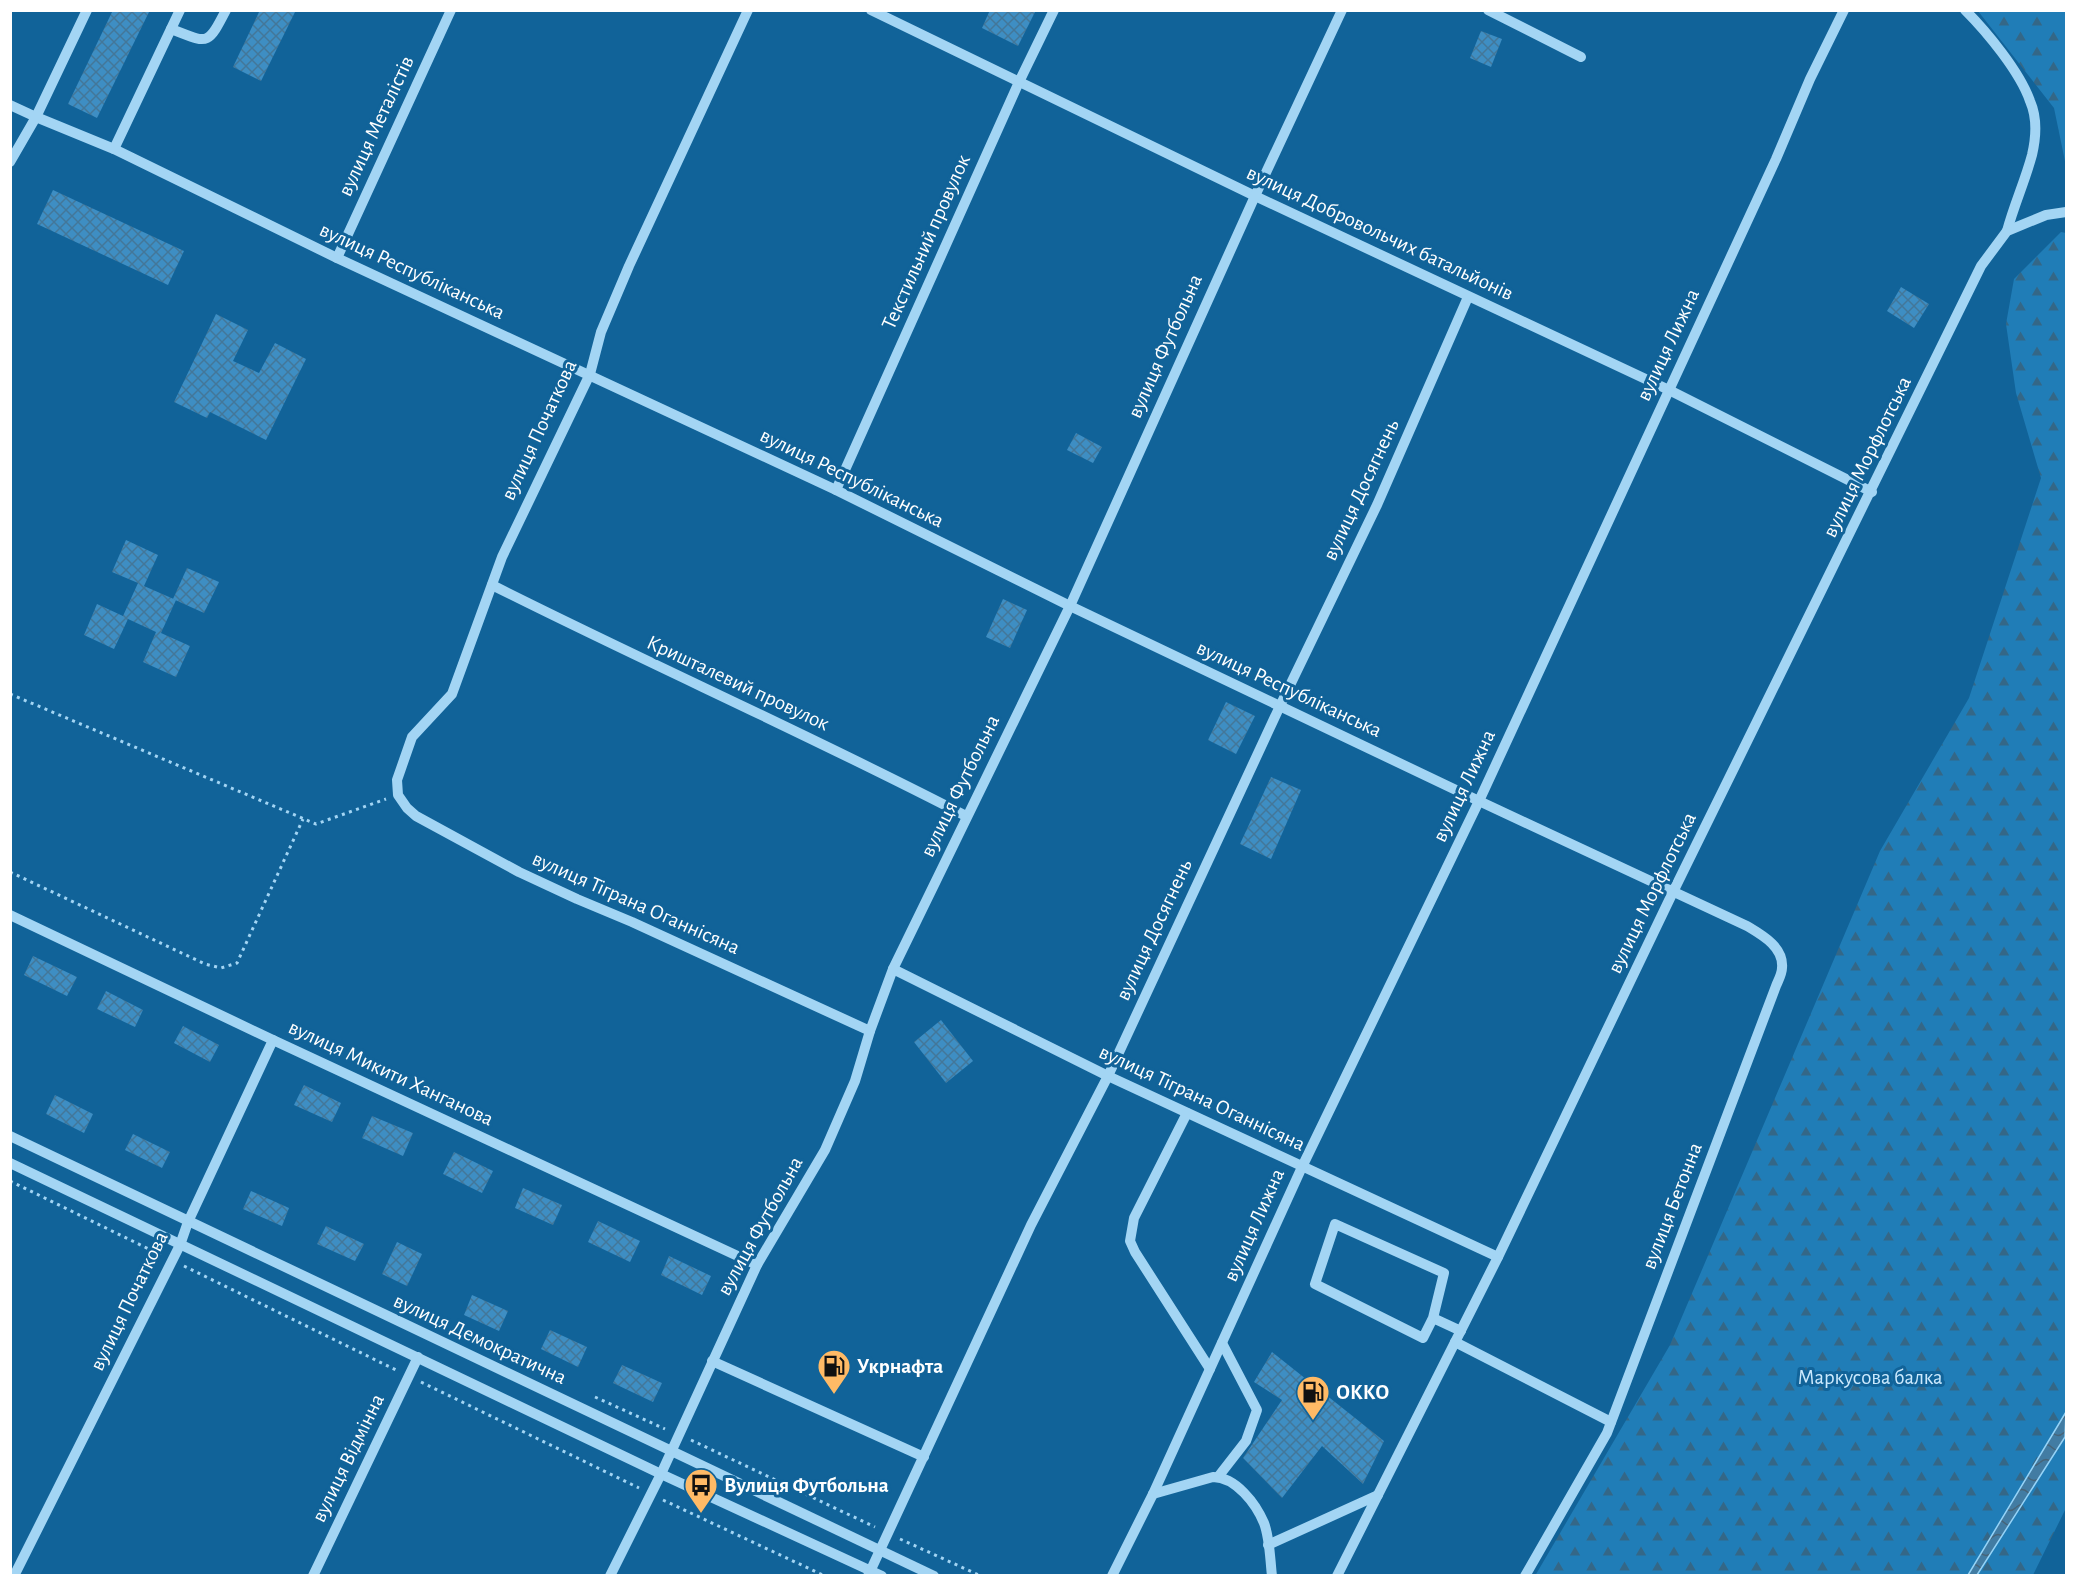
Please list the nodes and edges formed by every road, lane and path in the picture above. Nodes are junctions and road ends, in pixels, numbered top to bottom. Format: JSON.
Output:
{"nodes":[{"id":1,"x":87,"y":10,"type":"edge"},
{"id":2,"x":180,"y":10,"type":"edge"},
{"id":3,"x":226,"y":10,"type":"edge"},
{"id":4,"x":451,"y":10,"type":"edge"},
{"id":5,"x":748,"y":10,"type":"edge"},
{"id":6,"x":871,"y":10,"type":"edge"},
{"id":7,"x":1054,"y":10,"type":"edge"},
{"id":8,"x":1342,"y":10,"type":"edge"},
{"id":9,"x":1488,"y":10,"type":"edge"},
{"id":10,"x":1844,"y":10,"type":"edge"},
{"id":11,"x":1965,"y":10,"type":"edge"},
{"id":12,"x":171,"y":29,"type":"junction"},
{"id":13,"x":1581,"y":57,"type":"dead end"},
{"id":14,"x":1019,"y":82,"type":"junction"},
{"id":15,"x":10,"y":105,"type":"edge"},
{"id":16,"x":36,"y":117,"type":"junction"},
{"id":17,"x":114,"y":149,"type":"junction"},
{"id":18,"x":10,"y":162,"type":"edge"},
{"id":19,"x":1255,"y":196,"type":"junction"},
{"id":20,"x":2067,"y":212,"type":"edge"},
{"id":21,"x":2007,"y":231,"type":"junction"},
{"id":22,"x":337,"y":258,"type":"junction"},
{"id":23,"x":1468,"y":297,"type":"junction"},
{"id":24,"x":590,"y":374,"type":"junction"},
{"id":25,"x":1669,"y":390,"type":"junction"},
{"id":26,"x":836,"y":490,"type":"junction"},
{"id":27,"x":1872,"y":492,"type":"junction"},
{"id":28,"x":492,"y":585,"type":"junction"},
{"id":29,"x":1070,"y":606,"type":"junction"},
{"id":30,"x":10,"y":694,"type":"edge"},
{"id":31,"x":1280,"y":705,"type":"junction"},
{"id":32,"x":398,"y":795,"type":"junction"},
{"id":33,"x":1479,"y":801,"type":"junction"},
{"id":34,"x":966,"y":816,"type":"junction"},
{"id":35,"x":303,"y":819,"type":"junction"},
{"id":36,"x":10,"y":872,"type":"edge"},
{"id":37,"x":1673,"y":892,"type":"junction"},
{"id":38,"x":10,"y":915,"type":"edge"},
{"id":39,"x":893,"y":969,"type":"junction"},
{"id":40,"x":870,"y":1031,"type":"junction"},
{"id":41,"x":273,"y":1040,"type":"junction"},
{"id":42,"x":1108,"y":1076,"type":"junction"},
{"id":43,"x":1187,"y":1113,"type":"junction"},
{"id":44,"x":10,"y":1136,"type":"edge"},
{"id":45,"x":10,"y":1163,"type":"edge"},
{"id":46,"x":1302,"y":1167,"type":"junction"},
{"id":47,"x":10,"y":1181,"type":"edge"},
{"id":48,"x":188,"y":1222,"type":"junction"},
{"id":49,"x":180,"y":1245,"type":"junction"},
{"id":50,"x":1498,"y":1257,"type":"junction"},
{"id":51,"x":172,"y":1260,"type":"junction"},
{"id":52,"x":757,"y":1264,"type":"junction"},
{"id":53,"x":1433,"y":1318,"type":"junction"},
{"id":54,"x":1461,"y":1331,"type":"junction"},
{"id":55,"x":1455,"y":1342,"type":"junction"},
{"id":56,"x":1222,"y":1343,"type":"junction"},
{"id":57,"x":418,"y":1357,"type":"junction"},
{"id":58,"x":712,"y":1361,"type":"junction"},
{"id":59,"x":1210,"y":1369,"type":"junction"},
{"id":60,"x":409,"y":1376,"type":"junction"},
{"id":61,"x":592,"y":1395,"type":"dead end"},
{"id":62,"x":1611,"y":1422,"type":"junction"},
{"id":63,"x":678,"y":1435,"type":"junction"},
{"id":64,"x":671,"y":1450,"type":"junction"},
{"id":65,"x":924,"y":1457,"type":"junction"},
{"id":66,"x":661,"y":1473,"type":"junction"},
{"id":67,"x":1218,"y":1477,"type":"junction"},
{"id":68,"x":651,"y":1494,"type":"junction"},
{"id":69,"x":1153,"y":1494,"type":"junction"},
{"id":70,"x":1378,"y":1495,"type":"junction"},
{"id":71,"x":888,"y":1534,"type":"junction"},
{"id":72,"x":1268,"y":1545,"type":"junction"},
{"id":73,"x":881,"y":1551,"type":"junction"},
{"id":74,"x":869,"y":1573,"type":"edge"},
{"id":75,"x":14,"y":1575,"type":"edge"},
{"id":76,"x":313,"y":1575,"type":"edge"},
{"id":77,"x":610,"y":1575,"type":"edge"},
{"id":78,"x":825,"y":1575,"type":"edge"},
{"id":79,"x":882,"y":1575,"type":"edge"},
{"id":80,"x":934,"y":1575,"type":"edge"},
{"id":81,"x":981,"y":1575,"type":"edge"},
{"id":82,"x":1112,"y":1575,"type":"edge"},
{"id":83,"x":1272,"y":1575,"type":"edge"},
{"id":84,"x":1337,"y":1575,"type":"edge"},
{"id":85,"x":1525,"y":1575,"type":"edge"}],
"edges":[{"from":1,"to":16,"type":"street"},
{"from":2,"to":12,"type":"street"},
{"from":3,"to":12,"type":"street"},
{"from":4,"to":22,"type":"street","name":"вулиця Металістів"},
{"from":5,"to":24,"type":"street","name":"вулиця Початкова"},
{"from":6,"to":14,"type":"street","name":"вулиця Добровольчих батальйонів"},
{"from":7,"to":14,"type":"street","name":"Текстильний провулок"},
{"from":8,"to":19,"type":"street","name":"вулиця Футбольна"},
{"from":9,"to":13,"type":"street"},
{"from":10,"to":25,"type":"street","name":"вулиця Лижна"},
{"from":11,"to":21,"type":"street","name":"вулиця Морфлотська"},
{"from":12,"to":17,"type":"street"},
{"from":14,"to":19,"type":"street","name":"вулиця Добровольчих батальйонів"},
{"from":14,"to":26,"type":"street","name":"Текстильний провулок"},
{"from":15,"to":16,"type":"street","name":"вулиця Республіканська"},
{"from":16,"to":17,"type":"street","name":"вулиця Республіканська"},
{"from":16,"to":18,"type":"street"},
{"from":17,"to":22,"type":"street","name":"вулиця Республіканська"},
{"from":19,"to":23,"type":"street","name":"вулиця Добровольчих батальйонів"},
{"from":19,"to":29,"type":"street","name":"вулиця Футбольна"},
{"from":20,"to":21,"type":"street"},
{"from":21,"to":27,"type":"street","name":"вулиця Морфлотська"},
{"from":22,"to":24,"type":"street","name":"вулиця Республіканська"},
{"from":23,"to":25,"type":"street","name":"вулиця Добровольчих батальйонів"},
{"from":23,"to":31,"type":"street","name":"вулиця Досягнень"},
{"from":24,"to":26,"type":"street","name":"вулиця Республіканська"},
{"from":24,"to":28,"type":"street","name":"вулиця Початкова"},
{"from":25,"to":27,"type":"street","name":"вулиця Добровольчих батальйонів"},
{"from":25,"to":33,"type":"street","name":"вулиця Лижна"},
{"from":26,"to":29,"type":"street","name":"вулиця Республіканська"},
{"from":27,"to":37,"type":"street","name":"вулиця Морфлотська"},
{"from":28,"to":32,"type":"street","name":"вулиця Початкова"},
{"from":28,"to":34,"type":"street","name":"Кришталевий провулок"},
{"from":29,"to":31,"type":"street","name":"вулиця Республіканська"},
{"from":29,"to":34,"type":"street","name":"вулиця Футбольна"},
{"from":30,"to":35,"type":"path"},
{"from":31,"to":33,"type":"street","name":"вулиця Республіканська"},
{"from":31,"to":42,"type":"street","name":"вулиця Досягнень"},
{"from":32,"to":35,"type":"path"},
{"from":32,"to":40,"type":"street","name":"вулиця Тіграна Оганнісяна"},
{"from":33,"to":37,"type":"street","name":"вулиця Республіканська"},
{"from":33,"to":46,"type":"street","name":"вулиця Лижна"},
{"from":34,"to":39,"type":"street","name":"вулиця Футбольна"},
{"from":35,"to":36,"type":"path"},
{"from":37,"to":50,"type":"street","name":"вулиця Морфлотська"},
{"from":37,"to":62,"type":"street","name":"вулиця Бетонна"},
{"from":38,"to":41,"type":"street","name":"вулиця Микити Ханганова"},
{"from":39,"to":40,"type":"street","name":"вулиця Футбольна"},
{"from":39,"to":42,"type":"street","name":"вулиця Тіграна Оганнісяна"},
{"from":40,"to":52,"type":"street","name":"вулиця Футбольна"},
{"from":41,"to":48,"type":"street","name":"вулиця Початкова"},
{"from":41,"to":52,"type":"street","name":"вулиця Микити Ханганова"},
{"from":42,"to":43,"type":"street","name":"вулиця Тіграна Оганнісяна"},
{"from":42,"to":65,"type":"street","name":"вулиця Досягнень"},
{"from":43,"to":46,"type":"street","name":"вулиця Тіграна Оганнісяна"},
{"from":43,"to":59,"type":"street"},
{"from":44,"to":48,"type":"street","name":"вулиця Демократична"},
{"from":45,"to":49,"type":"street","name":"вулиця Демократична"},
{"from":46,"to":50,"type":"street","name":"вулиця Тіграна Оганнісяна"},
{"from":46,"to":56,"type":"street","name":"вулиця Лижна"},
{"from":47,"to":51,"type":"path"},
{"from":48,"to":49,"type":"street","name":"вулиця Початкова"},
{"from":48,"to":64,"type":"street","name":"вулиця Демократична"},
{"from":49,"to":51,"type":"street","name":"вулиця Початкова"},
{"from":49,"to":57,"type":"street","name":"вулиця Демократична"},
{"from":50,"to":54,"type":"street","name":"вулиця Морфлотська"},
{"from":51,"to":60,"type":"path"},
{"from":51,"to":75,"type":"street","name":"вулиця Початкова"},
{"from":52,"to":58,"type":"street","name":"вулиця Футбольна"},
{"from":53,"to":53,"type":"street"},
{"from":53,"to":54,"type":"street"},
{"from":54,"to":55,"type":"street","name":"вулиця Морфлотська"},
{"from":55,"to":62,"type":"street"},
{"from":55,"to":70,"type":"street","name":"вулиця Морфлотська"},
{"from":56,"to":59,"type":"street","name":"вулиця Лижна"},
{"from":56,"to":67,"type":"street"},
{"from":57,"to":60,"type":"street","name":"вулиця Відмінна"},
{"from":57,"to":66,"type":"street","name":"вулиця Демократична"},
{"from":58,"to":63,"type":"street","name":"вулиця Футбольна"},
{"from":58,"to":65,"type":"street"},
{"from":59,"to":69,"type":"street","name":"вулиця Лижна"},
{"from":60,"to":68,"type":"path"},
{"from":60,"to":76,"type":"street","name":"вулиця Відмінна"},
{"from":61,"to":63,"type":"path"},
{"from":62,"to":85,"type":"street","name":"вулиця Бетонна"},
{"from":63,"to":64,"type":"street","name":"вулиця Футбольна"},
{"from":63,"to":71,"type":"path"},
{"from":64,"to":66,"type":"street","name":"вулиця Футбольна"},
{"from":64,"to":73,"type":"street","name":"вулиця Демократична"},
{"from":65,"to":71,"type":"street","name":"вулиця Досягнень"},
{"from":66,"to":68,"type":"street","name":"вулиця Футбольна"},
{"from":66,"to":74,"type":"street","name":"вулиця Демократична"},
{"from":67,"to":69,"type":"street"},
{"from":67,"to":72,"type":"street"},
{"from":68,"to":77,"type":"street","name":"вулиця Футбольна"},
{"from":68,"to":78,"type":"path"},
{"from":69,"to":82,"type":"street","name":"вулиця Лижна"},
{"from":70,"to":72,"type":"street"},
{"from":70,"to":84,"type":"street","name":"вулиця Морфлотська"},
{"from":71,"to":73,"type":"street","name":"вулиця Досягнень"},
{"from":71,"to":81,"type":"path"},
{"from":72,"to":83,"type":"street"},
{"from":73,"to":74,"type":"street","name":"вулиця Досягнень"},
{"from":73,"to":80,"type":"street","name":"вулиця Демократична"},
{"from":74,"to":79,"type":"street","name":"вулиця Демократична"}]}
